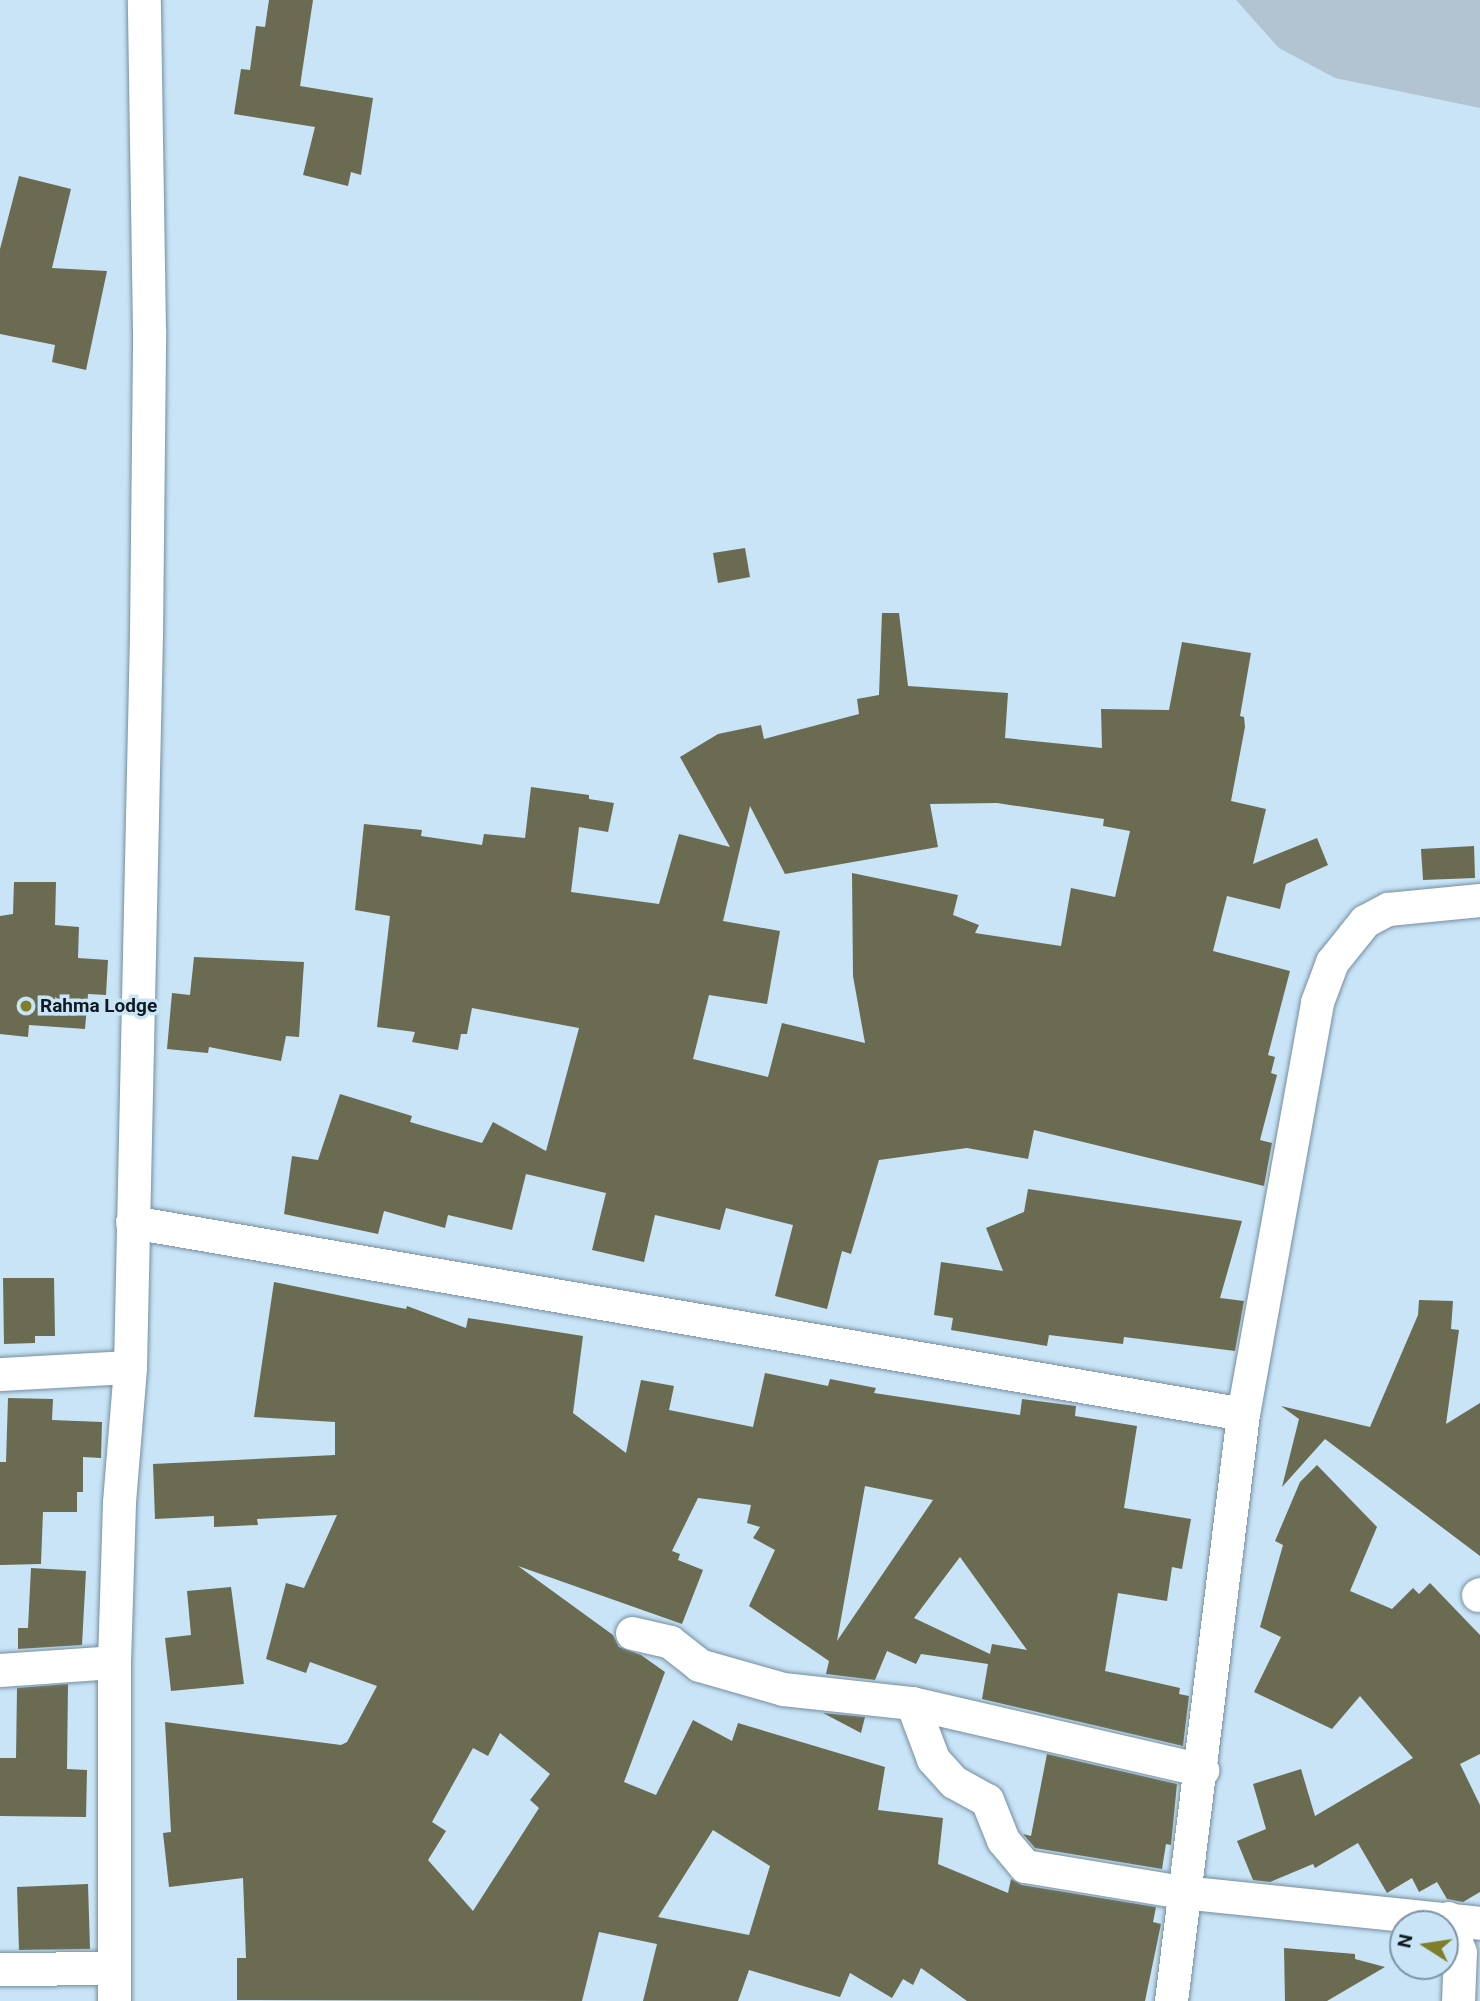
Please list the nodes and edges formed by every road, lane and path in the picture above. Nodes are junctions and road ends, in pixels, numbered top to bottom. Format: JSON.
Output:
{"nodes":[{"id":1,"x":144,"y":0,"type":"edge"},
{"id":2,"x":1480,"y":900,"type":"edge"},
{"id":3,"x":132,"y":1222,"type":"junction"},
{"id":4,"x":130,"y":1367,"type":"junction"},
{"id":5,"x":0,"y":1374,"type":"edge"},
{"id":6,"x":1243,"y":1414,"type":"junction"},
{"id":7,"x":632,"y":1633,"type":"dead end"},
{"id":8,"x":114,"y":1662,"type":"junction"},
{"id":9,"x":0,"y":1670,"type":"edge"},
{"id":10,"x":912,"y":1703,"type":"junction"},
{"id":11,"x":1202,"y":1770,"type":"junction"},
{"id":12,"x":1182,"y":1892,"type":"junction"},
{"id":13,"x":1464,"y":1921,"type":"edge"},
{"id":14,"x":113,"y":1968,"type":"junction"},
{"id":15,"x":0,"y":1969,"type":"edge"},
{"id":16,"x":114,"y":2001,"type":"edge"},
{"id":17,"x":1171,"y":2001,"type":"edge"},
{"id":18,"x":1458,"y":2001,"type":"edge"}],
"edges":[{"from":1,"to":3,"type":"street"},
{"from":2,"to":6,"type":"street"},
{"from":3,"to":4,"type":"street"},
{"from":3,"to":6,"type":"street"},
{"from":4,"to":5,"type":"street"},
{"from":4,"to":8,"type":"street"},
{"from":6,"to":11,"type":"street"},
{"from":7,"to":10,"type":"street"},
{"from":8,"to":9,"type":"street"},
{"from":8,"to":14,"type":"street"},
{"from":10,"to":11,"type":"street"},
{"from":10,"to":12,"type":"street"},
{"from":11,"to":12,"type":"street"},
{"from":12,"to":13,"type":"street"},
{"from":12,"to":17,"type":"street"},
{"from":13,"to":18,"type":"street"},
{"from":14,"to":15,"type":"street"},
{"from":14,"to":16,"type":"street"}]}
